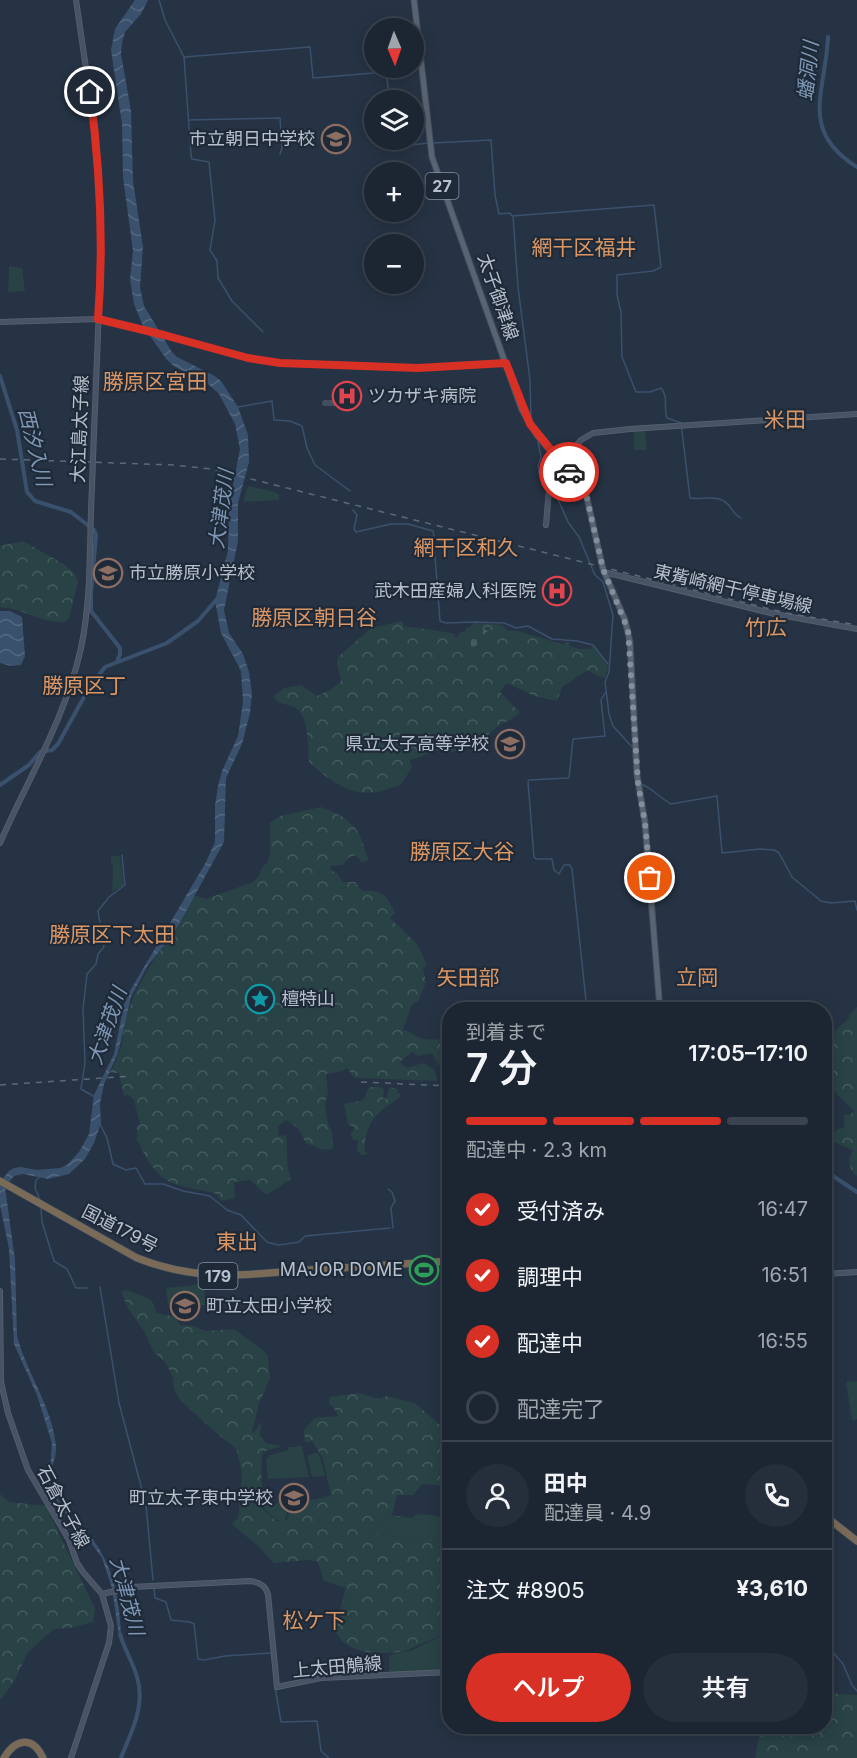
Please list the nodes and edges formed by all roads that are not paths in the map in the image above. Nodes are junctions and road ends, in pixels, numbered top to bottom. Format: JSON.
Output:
{"nodes":[{"id":1,"x":76,"y":0,"type":"edge"},
{"id":2,"x":414,"y":0,"type":"edge"},
{"id":3,"x":98,"y":319,"type":"junction"},
{"id":4,"x":0,"y":322,"type":"edge"},
{"id":5,"x":506,"y":363,"type":"junction"},
{"id":6,"x":857,"y":414,"type":"edge"},
{"id":7,"x":561,"y":462,"type":"junction"},
{"id":8,"x":546,"y":525,"type":"dead end"},
{"id":9,"x":604,"y":572,"type":"junction"},
{"id":10,"x":857,"y":629,"type":"edge"},
{"id":11,"x":0,"y":843,"type":"edge"},
{"id":12,"x":659,"y":1002,"type":"edge"},
{"id":13,"x":0,"y":1181,"type":"edge"},
{"id":14,"x":442,"y":1262,"type":"edge"},
{"id":15,"x":857,"y":1272,"type":"edge"},
{"id":16,"x":832,"y":1274,"type":"edge"},
{"id":17,"x":0,"y":1291,"type":"edge"},
{"id":18,"x":832,"y":1521,"type":"edge"},
{"id":19,"x":857,"y":1541,"type":"edge"},
{"id":20,"x":102,"y":1594,"type":"junction"},
{"id":21,"x":442,"y":1672,"type":"edge"},
{"id":22,"x":5,"y":1758,"type":"edge"},
{"id":23,"x":41,"y":1758,"type":"edge"},
{"id":24,"x":71,"y":1758,"type":"edge"}],
"edges":[{"from":1,"to":3,"type":"main road","name":"大江島太子線"},
{"from":2,"to":5,"type":"main road","name":"太子御津線","number":"27"},
{"from":3,"to":4,"type":"main road"},
{"from":3,"to":5,"type":"main road"},
{"from":3,"to":11,"type":"main road","name":"大江島太子線","bridge":true},
{"from":5,"to":7,"type":"main road","name":"太子御津線","number":"27"},
{"from":6,"to":7,"type":"main road"},
{"from":7,"to":8,"type":"main road"},
{"from":7,"to":9,"type":"main road","name":"太子御津線","number":"27"},
{"from":9,"to":10,"type":"main road","name":"東觜崎網干停車場線"},
{"from":9,"to":12,"type":"main road","name":"太子御津線","number":"27"},
{"from":13,"to":14,"type":"highway","name":"国道179号","number":"179"},
{"from":15,"to":16,"type":"main road"},
{"from":17,"to":20,"type":"main road","name":"石倉太子線"},
{"from":18,"to":19,"type":"highway"},
{"from":20,"to":21,"type":"main road","name":"上太田鵤線"},
{"from":20,"to":24,"type":"main road","name":"石倉太子線"},
{"from":22,"to":23,"type":"highway"}]}
